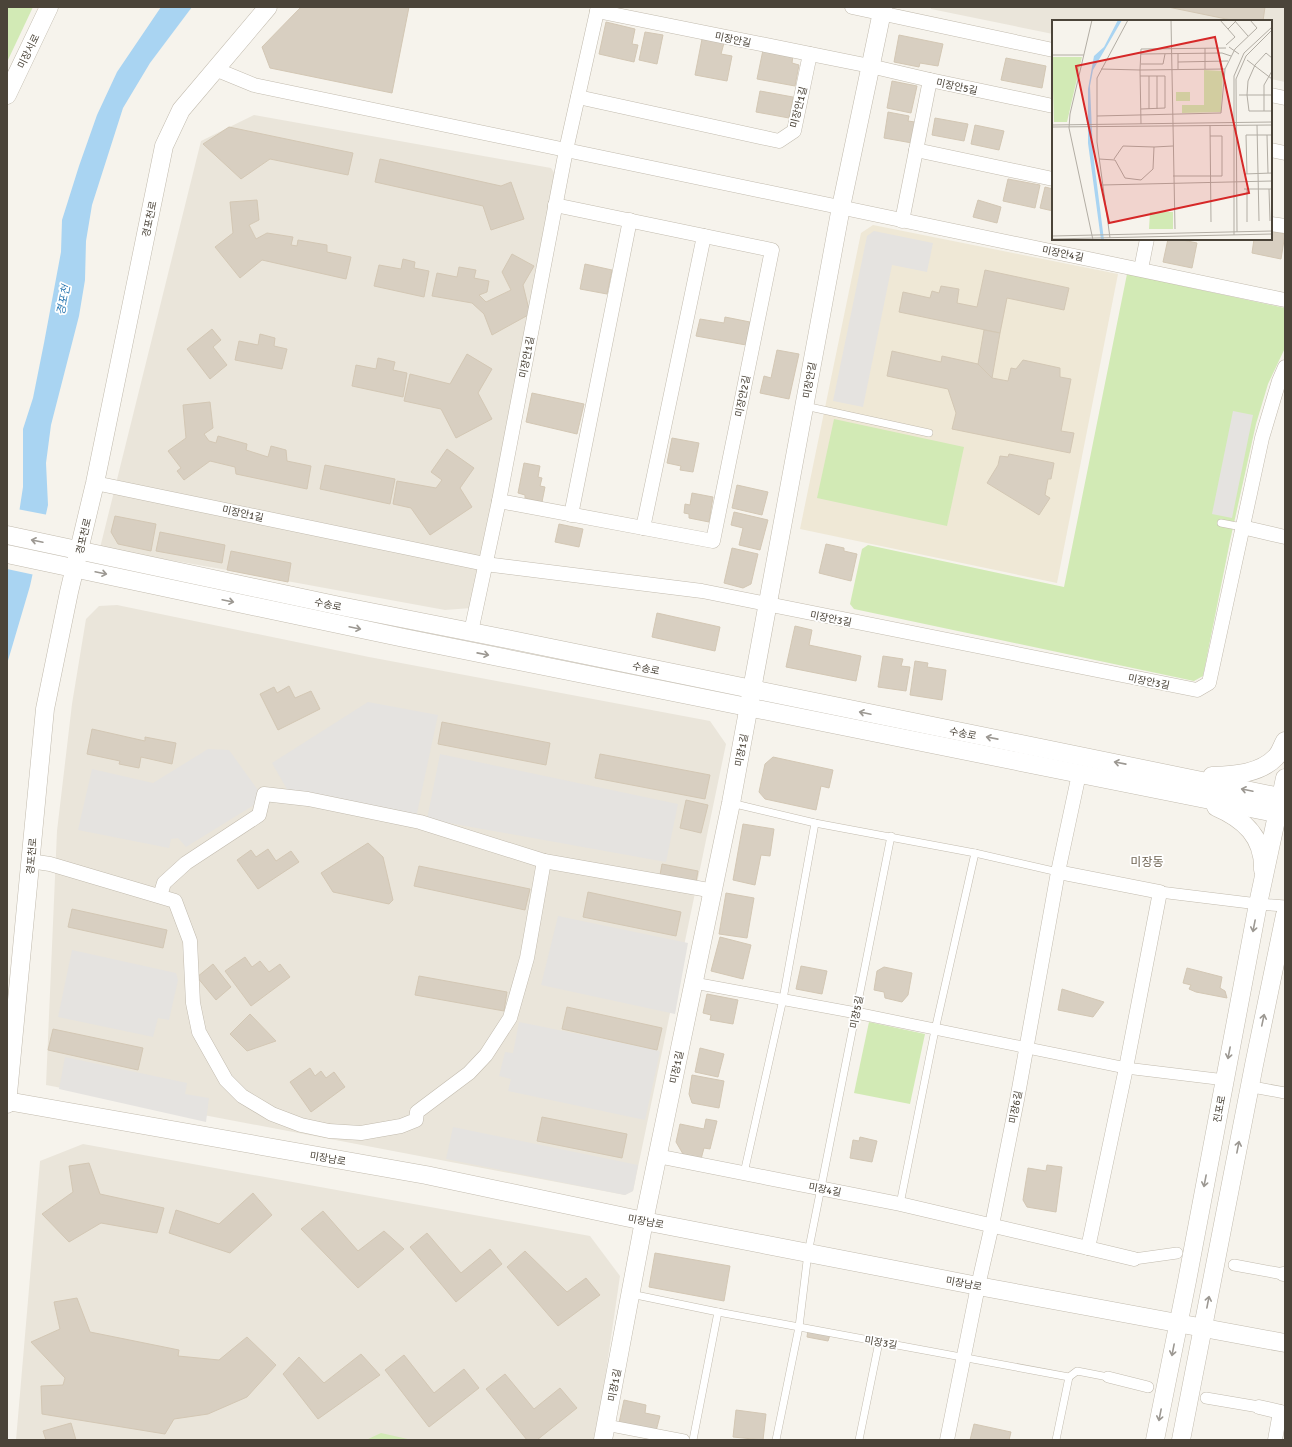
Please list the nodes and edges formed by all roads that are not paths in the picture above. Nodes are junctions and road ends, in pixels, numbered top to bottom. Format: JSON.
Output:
{"nodes":[{"id":1,"x":49,"y":7,"type":"edge"},
{"id":2,"x":268,"y":7,"type":"edge"},
{"id":3,"x":852,"y":7,"type":"edge"},
{"id":4,"x":597,"y":9,"type":"edge"},
{"id":5,"x":882,"y":10,"type":"edge"},
{"id":6,"x":1052,"y":50,"type":"edge"},
{"id":7,"x":810,"y":54,"type":"junction"},
{"id":8,"x":870,"y":66,"type":"junction"},
{"id":9,"x":216,"y":69,"type":"junction"},
{"id":10,"x":930,"y":80,"type":"junction"},
{"id":11,"x":7,"y":95,"type":"edge"},
{"id":12,"x":1272,"y":95,"type":"edge"},
{"id":13,"x":578,"y":97,"type":"junction"},
{"id":14,"x":1285,"y":98,"type":"edge"},
{"id":15,"x":1052,"y":106,"type":"edge"},
{"id":16,"x":566,"y":150,"type":"junction"},
{"id":17,"x":916,"y":150,"type":"junction"},
{"id":18,"x":1272,"y":150,"type":"edge"},
{"id":19,"x":1285,"y":153,"type":"edge"},
{"id":20,"x":1052,"y":179,"type":"edge"},
{"id":21,"x":555,"y":205,"type":"junction"},
{"id":22,"x":841,"y":207,"type":"junction"},
{"id":23,"x":630,"y":220,"type":"junction"},
{"id":24,"x":902,"y":221,"type":"junction"},
{"id":25,"x":1272,"y":224,"type":"edge"},
{"id":26,"x":1285,"y":226,"type":"edge"},
{"id":27,"x":704,"y":236,"type":"junction"},
{"id":28,"x":1147,"y":240,"type":"edge"},
{"id":29,"x":1141,"y":269,"type":"junction"},
{"id":30,"x":1285,"y":300,"type":"edge"},
{"id":31,"x":1285,"y":367,"type":"edge"},
{"id":32,"x":805,"y":406,"type":"junction"},
{"id":33,"x":929,"y":433,"type":"dead end"},
{"id":34,"x":95,"y":483,"type":"junction"},
{"id":35,"x":499,"y":501,"type":"junction"},
{"id":36,"x":571,"y":515,"type":"junction"},
{"id":37,"x":1221,"y":523,"type":"dead end"},
{"id":38,"x":1242,"y":527,"type":"junction"},
{"id":39,"x":642,"y":528,"type":"junction"},
{"id":40,"x":7,"y":535,"type":"edge"},
{"id":41,"x":1285,"y":537,"type":"edge"},
{"id":42,"x":73,"y":549,"type":"junction"},
{"id":43,"x":7,"y":554,"type":"edge"},
{"id":44,"x":485,"y":564,"type":"junction"},
{"id":45,"x":69,"y":567,"type":"junction"},
{"id":46,"x":768,"y":606,"type":"junction"},
{"id":47,"x":471,"y":632,"type":"junction"},
{"id":48,"x":751,"y":697,"type":"junction"},
{"id":49,"x":1285,"y":741,"type":"edge"},
{"id":50,"x":1079,"y":774,"type":"junction"},
{"id":51,"x":1188,"y":777,"type":"junction"},
{"id":52,"x":1285,"y":778,"type":"edge"},
{"id":53,"x":1194,"y":796,"type":"junction"},
{"id":54,"x":731,"y":803,"type":"junction"},
{"id":55,"x":1282,"y":806,"type":"edge"},
{"id":56,"x":815,"y":823,"type":"junction"},
{"id":57,"x":891,"y":836,"type":"junction"},
{"id":58,"x":975,"y":853,"type":"junction"},
{"id":59,"x":30,"y":861,"type":"junction"},
{"id":60,"x":544,"y":861,"type":"junction"},
{"id":61,"x":1058,"y":872,"type":"junction"},
{"id":62,"x":1262,"y":886,"type":"junction"},
{"id":63,"x":1160,"y":892,"type":"junction"},
{"id":64,"x":712,"y":893,"type":"junction"},
{"id":65,"x":160,"y":896,"type":"junction"},
{"id":66,"x":1258,"y":904,"type":"junction"},
{"id":67,"x":1285,"y":906,"type":"edge"},
{"id":68,"x":1285,"y":915,"type":"edge"},
{"id":69,"x":694,"y":983,"type":"junction"},
{"id":70,"x":783,"y":998,"type":"junction"},
{"id":71,"x":856,"y":1013,"type":"junction"},
{"id":72,"x":935,"y":1030,"type":"junction"},
{"id":73,"x":1026,"y":1048,"type":"junction"},
{"id":74,"x":1126,"y":1068,"type":"junction"},
{"id":75,"x":1217,"y":1079,"type":"dead end"},
{"id":76,"x":1258,"y":1088,"type":"dead end"},
{"id":77,"x":1285,"y":1093,"type":"edge"},
{"id":78,"x":7,"y":1101,"type":"edge"},
{"id":79,"x":7,"y":1104,"type":"edge"},
{"id":80,"x":657,"y":1156,"type":"junction"},
{"id":81,"x":744,"y":1173,"type":"junction"},
{"id":82,"x":821,"y":1188,"type":"junction"},
{"id":83,"x":900,"y":1204,"type":"junction"},
{"id":84,"x":644,"y":1221,"type":"junction"},
{"id":85,"x":992,"y":1225,"type":"junction"},
{"id":86,"x":1088,"y":1248,"type":"junction"},
{"id":87,"x":808,"y":1253,"type":"junction"},
{"id":88,"x":1177,"y":1253,"type":"dead end"},
{"id":89,"x":1134,"y":1259,"type":"joint"},
{"id":90,"x":1234,"y":1265,"type":"dead end"},
{"id":91,"x":1284,"y":1274,"type":"edge"},
{"id":92,"x":978,"y":1286,"type":"junction"},
{"id":93,"x":631,"y":1294,"type":"junction"},
{"id":94,"x":718,"y":1312,"type":"junction"},
{"id":95,"x":1178,"y":1323,"type":"junction"},
{"id":96,"x":799,"y":1327,"type":"junction"},
{"id":97,"x":1203,"y":1328,"type":"junction"},
{"id":98,"x":879,"y":1342,"type":"junction"},
{"id":99,"x":1285,"y":1343,"type":"edge"},
{"id":100,"x":964,"y":1357,"type":"junction"},
{"id":101,"x":1069,"y":1377,"type":"junction"},
{"id":102,"x":1108,"y":1377,"type":"joint"},
{"id":103,"x":1148,"y":1387,"type":"dead end"},
{"id":104,"x":1206,"y":1398,"type":"dead end"},
{"id":105,"x":1259,"y":1407,"type":"joint"},
{"id":106,"x":1283,"y":1412,"type":"edge"},
{"id":107,"x":605,"y":1433,"type":"edge"},
{"id":108,"x":684,"y":1440,"type":"edge"},
{"id":109,"x":693,"y":1440,"type":"edge"},
{"id":110,"x":776,"y":1440,"type":"edge"},
{"id":111,"x":859,"y":1440,"type":"edge"},
{"id":112,"x":947,"y":1440,"type":"edge"},
{"id":113,"x":1056,"y":1440,"type":"edge"},
{"id":114,"x":1155,"y":1440,"type":"edge"},
{"id":115,"x":1181,"y":1440,"type":"edge"},
{"id":116,"x":1275,"y":1440,"type":"edge"}],
"edges":[{"from":1,"to":11,"type":"street","name":"미장서로"},
{"from":2,"to":9,"type":"street","name":"경포천로"},
{"from":3,"to":5,"type":"street"},
{"from":4,"to":7,"type":"street","name":"미장안길"},
{"from":4,"to":13,"type":"street","name":"미장안1길"},
{"from":5,"to":6,"type":"street"},
{"from":5,"to":8,"type":"street","name":"미장안길"},
{"from":7,"to":8,"type":"street","name":"미장안길"},
{"from":7,"to":13,"type":"street","name":"미장안1길"},
{"from":8,"to":10,"type":"street"},
{"from":8,"to":22,"type":"street","name":"미장안길"},
{"from":9,"to":16,"type":"street"},
{"from":9,"to":34,"type":"street","name":"경포천로"},
{"from":10,"to":15,"type":"street","name":"미장안5길"},
{"from":10,"to":17,"type":"street","name":"미장안5길"},
{"from":12,"to":14,"type":"street"},
{"from":13,"to":16,"type":"street","name":"미장안1길"},
{"from":16,"to":21,"type":"street","name":"미장안1길"},
{"from":16,"to":22,"type":"street"},
{"from":17,"to":20,"type":"street"},
{"from":17,"to":24,"type":"street","name":"미장안5길"},
{"from":18,"to":19,"type":"street"},
{"from":21,"to":23,"type":"street","name":"미장안2길"},
{"from":21,"to":35,"type":"street","name":"미장안1길"},
{"from":22,"to":24,"type":"street","name":"미장안4길"},
{"from":22,"to":32,"type":"street","name":"미장안길"},
{"from":23,"to":27,"type":"street","name":"미장안2길"},
{"from":23,"to":36,"type":"street"},
{"from":24,"to":29,"type":"street","name":"미장안4길"},
{"from":25,"to":26,"type":"street"},
{"from":27,"to":39,"type":"street"},
{"from":27,"to":39,"type":"street","name":"미장안2길"},
{"from":28,"to":29,"type":"street"},
{"from":29,"to":30,"type":"street","name":"미장안4길"},
{"from":31,"to":38,"type":"street","name":"미장안3길"},
{"from":32,"to":33,"type":"lane"},
{"from":32,"to":46,"type":"street","name":"미장안길"},
{"from":34,"to":42,"type":"street","name":"경포천로"},
{"from":34,"to":44,"type":"street","name":"미장안1길"},
{"from":35,"to":36,"type":"street","name":"미장안2길"},
{"from":35,"to":44,"type":"street","name":"미장안1길"},
{"from":36,"to":39,"type":"street","name":"미장안2길"},
{"from":37,"to":38,"type":"lane"},
{"from":38,"to":41,"type":"street"},
{"from":38,"to":46,"type":"street","name":"미장안3길"},
{"from":42,"to":40,"type":"street","name":"수송로","one_way":true},
{"from":42,"to":45,"type":"street","name":"경포천로"},
{"from":42,"to":47,"type":"street","name":"수송로"},
{"from":43,"to":45,"type":"street","name":"수송로"},
{"from":44,"to":46,"type":"street","name":"미장안1길"},
{"from":44,"to":47,"type":"street","name":"미장안1길"},
{"from":45,"to":48,"type":"street","name":"수송로","one_way":true},
{"from":45,"to":59,"type":"street","name":"경포천로"},
{"from":46,"to":48,"type":"street","name":"미장안길"},
{"from":47,"to":48,"type":"street","name":"수송로"},
{"from":48,"to":50,"type":"street","name":"수송로"},
{"from":51,"to":48,"type":"street","name":"수송로","one_way":true},
{"from":48,"to":54,"type":"street","name":"미장1길"},
{"from":49,"to":51,"type":"street"},
{"from":50,"to":53,"type":"street","name":"수송로"},
{"from":50,"to":61,"type":"street","name":"미장6길"},
{"from":55,"to":51,"type":"street","name":"수송로","one_way":true},
{"from":52,"to":55,"type":"street","name":"진포로"},
{"from":53,"to":55,"type":"street","name":"수송로"},
{"from":53,"to":62,"type":"street"},
{"from":54,"to":56,"type":"lane"},
{"from":54,"to":64,"type":"street","name":"미장1길"},
{"from":55,"to":62,"type":"street","name":"진포로"},
{"from":56,"to":57,"type":"lane"},
{"from":56,"to":70,"type":"lane"},
{"from":57,"to":58,"type":"lane"},
{"from":57,"to":71,"type":"lane","name":"미장5길"},
{"from":58,"to":61,"type":"lane"},
{"from":58,"to":72,"type":"lane"},
{"from":59,"to":65,"type":"street"},
{"from":59,"to":78,"type":"street","name":"경포천로"},
{"from":60,"to":64,"type":"street"},
{"from":60,"to":65,"type":"street"},
{"from":60,"to":65,"type":"street"},
{"from":61,"to":63,"type":"street"},
{"from":61,"to":73,"type":"street","name":"미장6길"},
{"from":62,"to":66,"type":"street","name":"진포로"},
{"from":63,"to":66,"type":"street"},
{"from":63,"to":74,"type":"street"},
{"from":64,"to":69,"type":"street","name":"미장1길"},
{"from":66,"to":67,"type":"street"},
{"from":66,"to":95,"type":"street","name":"진포로","one_way":true},
{"from":97,"to":68,"type":"street","one_way":true},
{"from":69,"to":70,"type":"street"},
{"from":69,"to":80,"type":"street","name":"미장1길"},
{"from":70,"to":71,"type":"street"},
{"from":70,"to":81,"type":"lane"},
{"from":71,"to":72,"type":"street"},
{"from":71,"to":82,"type":"lane","name":"미장5길"},
{"from":72,"to":73,"type":"street"},
{"from":72,"to":83,"type":"lane"},
{"from":73,"to":74,"type":"street"},
{"from":73,"to":85,"type":"street","name":"미장6길"},
{"from":74,"to":75,"type":"street"},
{"from":74,"to":86,"type":"street"},
{"from":76,"to":77,"type":"street"},
{"from":78,"to":79,"type":"street","name":"경포천로"},
{"from":78,"to":84,"type":"street","name":"미장남로"},
{"from":80,"to":81,"type":"street","name":"미장4길"},
{"from":80,"to":84,"type":"street","name":"미장1길"},
{"from":81,"to":82,"type":"street","name":"미장4길"},
{"from":82,"to":83,"type":"street","name":"미장4길"},
{"from":82,"to":87,"type":"lane","name":"미장5길"},
{"from":83,"to":85,"type":"street","name":"미장4길"},
{"from":84,"to":87,"type":"street","name":"미장남로"},
{"from":84,"to":93,"type":"street","name":"미장1길"},
{"from":85,"to":86,"type":"street","name":"미장4길"},
{"from":85,"to":92,"type":"street","name":"미장6길"},
{"from":86,"to":89,"type":"street","name":"미장4길"},
{"from":87,"to":92,"type":"street","name":"미장남로"},
{"from":87,"to":96,"type":"lane","name":"미장5길"},
{"from":88,"to":89,"type":"street"},
{"from":90,"to":91,"type":"street"},
{"from":92,"to":95,"type":"street","name":"미장남로"},
{"from":92,"to":100,"type":"street","name":"미장6길"},
{"from":93,"to":94,"type":"lane","name":"미장3길"},
{"from":93,"to":107,"type":"street","name":"미장1길"},
{"from":94,"to":96,"type":"lane","name":"미장3길"},
{"from":94,"to":109,"type":"lane"},
{"from":95,"to":97,"type":"street","name":"미장남로"},
{"from":95,"to":114,"type":"street","name":"진포로","one_way":true},
{"from":96,"to":98,"type":"lane","name":"미장3길"},
{"from":96,"to":110,"type":"lane"},
{"from":97,"to":99,"type":"street","name":"미장남로"},
{"from":97,"to":115,"type":"street"},
{"from":98,"to":100,"type":"lane","name":"미장3길"},
{"from":98,"to":111,"type":"lane"},
{"from":100,"to":101,"type":"lane","name":"미장3길"},
{"from":100,"to":112,"type":"street","name":"미장6길"},
{"from":101,"to":102,"type":"lane"},
{"from":101,"to":113,"type":"lane"},
{"from":102,"to":103,"type":"street"},
{"from":104,"to":105,"type":"street"},
{"from":105,"to":106,"type":"street"},
{"from":106,"to":116,"type":"street"},
{"from":107,"to":108,"type":"street"}]}
